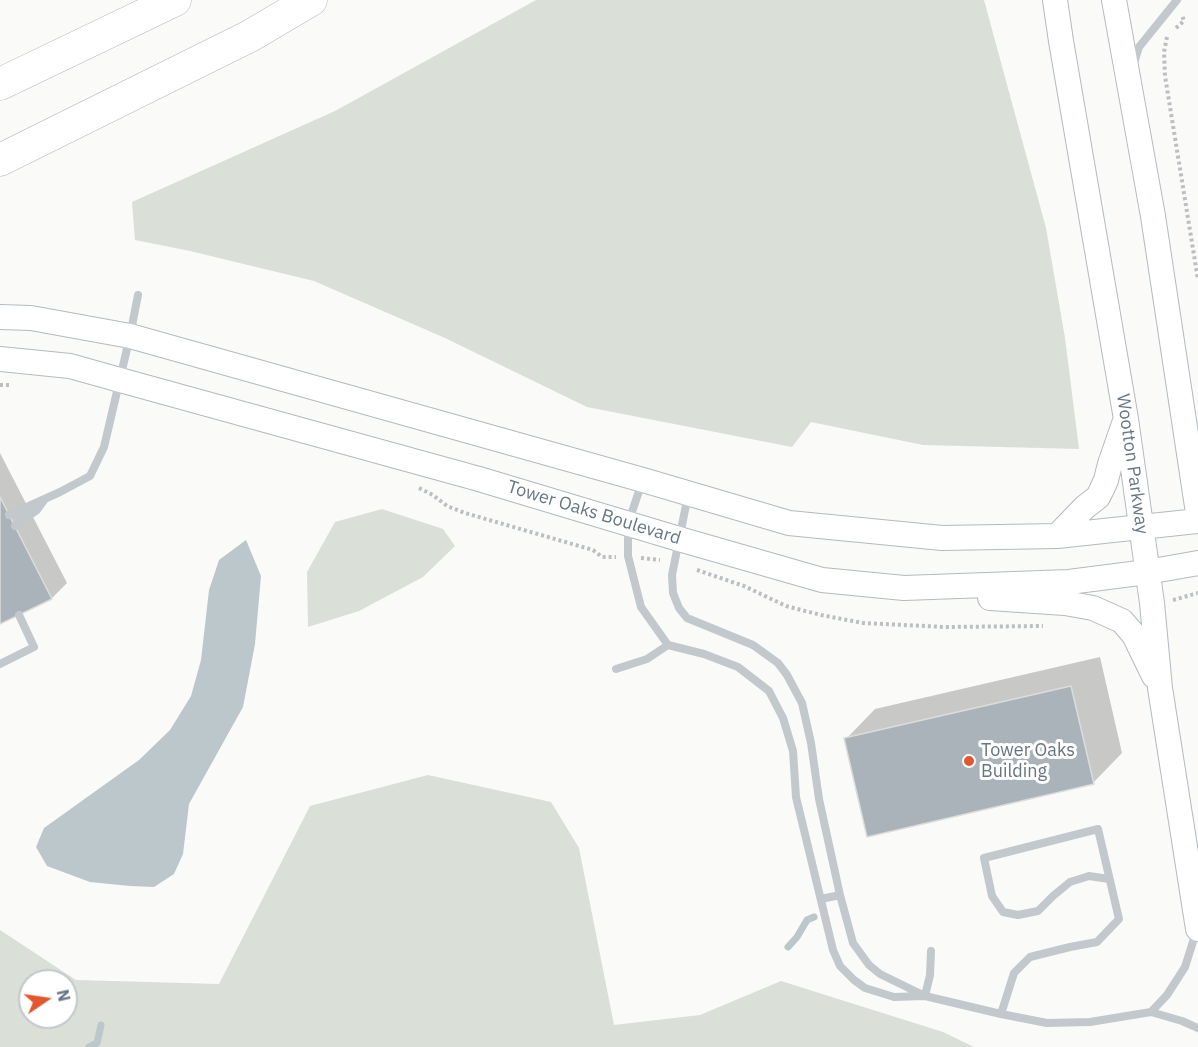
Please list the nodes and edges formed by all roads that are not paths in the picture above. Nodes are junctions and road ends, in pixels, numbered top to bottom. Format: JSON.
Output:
{"nodes":[{"id":1,"x":175,"y":0,"type":"edge"},
{"id":2,"x":311,"y":0,"type":"edge"},
{"id":3,"x":1055,"y":0,"type":"edge"},
{"id":4,"x":1114,"y":0,"type":"edge"},
{"id":5,"x":1177,"y":0,"type":"edge"},
{"id":6,"x":1128,"y":78,"type":"junction"},
{"id":7,"x":0,"y":84,"type":"edge"},
{"id":8,"x":0,"y":160,"type":"edge"},
{"id":9,"x":138,"y":295,"type":"dead end"},
{"id":10,"x":0,"y":317,"type":"edge"},
{"id":11,"x":130,"y":336,"type":"junction"},
{"id":12,"x":0,"y":359,"type":"edge"},
{"id":13,"x":120,"y":380,"type":"junction"},
{"id":14,"x":1126,"y":419,"type":"junction"},
{"id":15,"x":1192,"y":445,"type":"edge"},
{"id":16,"x":643,"y":480,"type":"junction"},
{"id":17,"x":688,"y":493,"type":"junction"},
{"id":18,"x":45,"y":498,"type":"junction"},
{"id":19,"x":1198,"y":513,"type":"edge"},
{"id":20,"x":9,"y":515,"type":"dead end"},
{"id":21,"x":1198,"y":520,"type":"edge"},
{"id":22,"x":628,"y":524,"type":"junction"},
{"id":23,"x":15,"y":526,"type":"dead end"},
{"id":24,"x":1142,"y":527,"type":"junction"},
{"id":25,"x":1058,"y":536,"type":"junction"},
{"id":26,"x":679,"y":539,"type":"junction"},
{"id":27,"x":1198,"y":563,"type":"edge"},
{"id":28,"x":1147,"y":572,"type":"junction"},
{"id":29,"x":904,"y":588,"type":"junction"},
{"id":30,"x":19,"y":615,"type":"dead end"},
{"id":31,"x":668,"y":645,"type":"junction"},
{"id":32,"x":0,"y":664,"type":"edge"},
{"id":33,"x":616,"y":669,"type":"dead end"},
{"id":34,"x":1160,"y":688,"type":"junction"},
{"id":35,"x":1109,"y":879,"type":"junction"},
{"id":36,"x":840,"y":895,"type":"junction"},
{"id":37,"x":821,"y":899,"type":"junction"},
{"id":38,"x":1198,"y":927,"type":"edge"},
{"id":39,"x":931,"y":951,"type":"dead end"},
{"id":40,"x":924,"y":996,"type":"junction"},
{"id":41,"x":1151,"y":1012,"type":"junction"},
{"id":42,"x":1001,"y":1014,"type":"junction"},
{"id":43,"x":1198,"y":1028,"type":"edge"}],
"edges":[{"from":1,"to":7,"type":"highway"},
{"from":2,"to":8,"type":"highway"},
{"from":3,"to":14,"type":"street","name":"Wootton Parkway"},
{"from":4,"to":6,"type":"street"},
{"from":5,"to":6,"type":"lane"},
{"from":6,"to":15,"type":"street"},
{"from":9,"to":11,"type":"lane"},
{"from":10,"to":11,"type":"street"},
{"from":11,"to":13,"type":"lane"},
{"from":11,"to":16,"type":"street"},
{"from":12,"to":13,"type":"street","name":"Tower Oaks Boulevard"},
{"from":13,"to":18,"type":"lane"},
{"from":13,"to":22,"type":"street","name":"Tower Oaks Boulevard"},
{"from":14,"to":24,"type":"street","name":"Wootton Parkway"},
{"from":14,"to":25,"type":"street"},
{"from":15,"to":19,"type":"street"},
{"from":16,"to":17,"type":"street"},
{"from":16,"to":22,"type":"lane"},
{"from":17,"to":25,"type":"street"},
{"from":17,"to":26,"type":"lane"},
{"from":18,"to":20,"type":"lane"},
{"from":18,"to":23,"type":"lane"},
{"from":21,"to":24,"type":"street"},
{"from":22,"to":26,"type":"street","name":"Tower Oaks Boulevard"},
{"from":22,"to":31,"type":"lane"},
{"from":24,"to":25,"type":"street"},
{"from":24,"to":28,"type":"street","name":"Wootton Parkway"},
{"from":26,"to":29,"type":"street","name":"Tower Oaks Boulevard"},
{"from":26,"to":36,"type":"lane"},
{"from":27,"to":28,"type":"street","name":"Tower Oaks Boulevard"},
{"from":28,"to":29,"type":"street","name":"Tower Oaks Boulevard"},
{"from":28,"to":34,"type":"street","name":"Wootton Parkway"},
{"from":29,"to":34,"type":"street"},
{"from":30,"to":32,"type":"lane"},
{"from":31,"to":33,"type":"lane"},
{"from":31,"to":37,"type":"lane"},
{"from":34,"to":38,"type":"street","name":"Wootton Parkway"},
{"from":35,"to":35,"type":"lane"},
{"from":35,"to":42,"type":"lane"},
{"from":36,"to":37,"type":"lane"},
{"from":36,"to":40,"type":"lane"},
{"from":37,"to":40,"type":"lane"},
{"from":38,"to":41,"type":"lane"},
{"from":39,"to":40,"type":"lane"},
{"from":40,"to":42,"type":"lane"},
{"from":41,"to":42,"type":"lane"},
{"from":41,"to":43,"type":"lane"}]}
